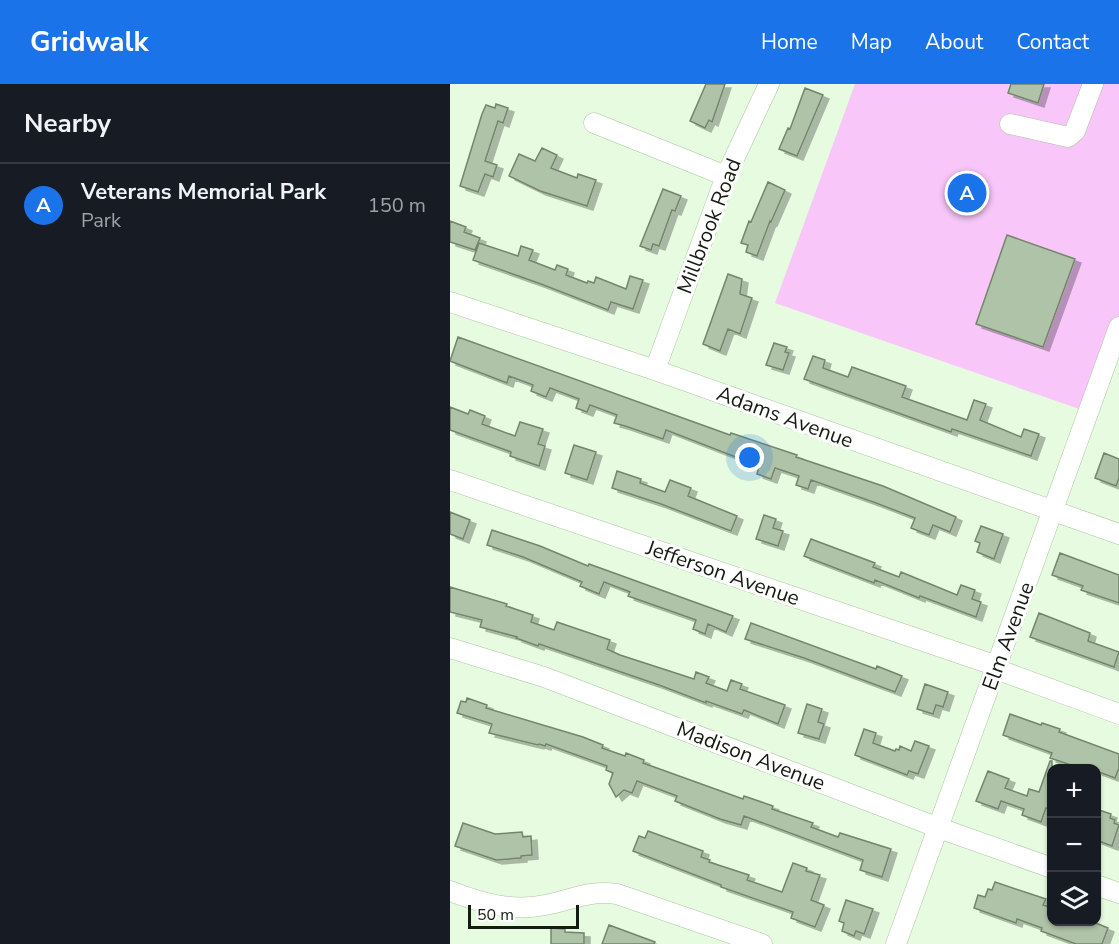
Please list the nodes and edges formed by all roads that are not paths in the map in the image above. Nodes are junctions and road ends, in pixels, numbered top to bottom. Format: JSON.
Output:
{"nodes":[{"id":1,"x":769,"y":84,"type":"edge"},
{"id":2,"x":1093,"y":84,"type":"edge"},
{"id":3,"x":594,"y":123,"type":"dead end"},
{"id":4,"x":1010,"y":123,"type":"dead end"},
{"id":5,"x":726,"y":176,"type":"junction"},
{"id":6,"x":450,"y":302,"type":"edge"},
{"id":7,"x":1119,"y":327,"type":"edge"},
{"id":8,"x":655,"y":370,"type":"junction"},
{"id":9,"x":450,"y":480,"type":"edge"},
{"id":10,"x":1053,"y":512,"type":"junction"},
{"id":11,"x":1119,"y":534,"type":"edge"},
{"id":12,"x":450,"y":648,"type":"edge"},
{"id":13,"x":996,"y":668,"type":"junction"},
{"id":14,"x":1119,"y":714,"type":"edge"},
{"id":15,"x":939,"y":828,"type":"junction"},
{"id":16,"x":1047,"y":866,"type":"edge"},
{"id":17,"x":1101,"y":887,"type":"edge"},
{"id":18,"x":450,"y":891,"type":"edge"},
{"id":19,"x":1119,"y":893,"type":"edge"},
{"id":20,"x":762,"y":944,"type":"edge"},
{"id":21,"x":896,"y":944,"type":"edge"}],
"edges":[{"from":1,"to":5,"type":"street","name":"Millbrook Road"},
{"from":2,"to":4,"type":"street"},
{"from":3,"to":5,"type":"street"},
{"from":5,"to":8,"type":"street","name":"Millbrook Road"},
{"from":6,"to":8,"type":"street","name":"Adams Avenue"},
{"from":7,"to":10,"type":"street","name":"Elm Avenue"},
{"from":8,"to":10,"type":"street","name":"Adams Avenue"},
{"from":9,"to":13,"type":"street","name":"Jefferson Avenue"},
{"from":10,"to":11,"type":"street","name":"Adams Avenue"},
{"from":10,"to":13,"type":"street","name":"Elm Avenue"},
{"from":12,"to":15,"type":"street","name":"Madison Avenue"},
{"from":13,"to":14,"type":"street","name":"Jefferson Avenue"},
{"from":13,"to":15,"type":"street","name":"Elm Avenue"},
{"from":15,"to":16,"type":"street","name":"Madison Avenue"},
{"from":15,"to":21,"type":"street","name":"Elm Avenue"},
{"from":17,"to":19,"type":"street"},
{"from":18,"to":20,"type":"street"}]}
